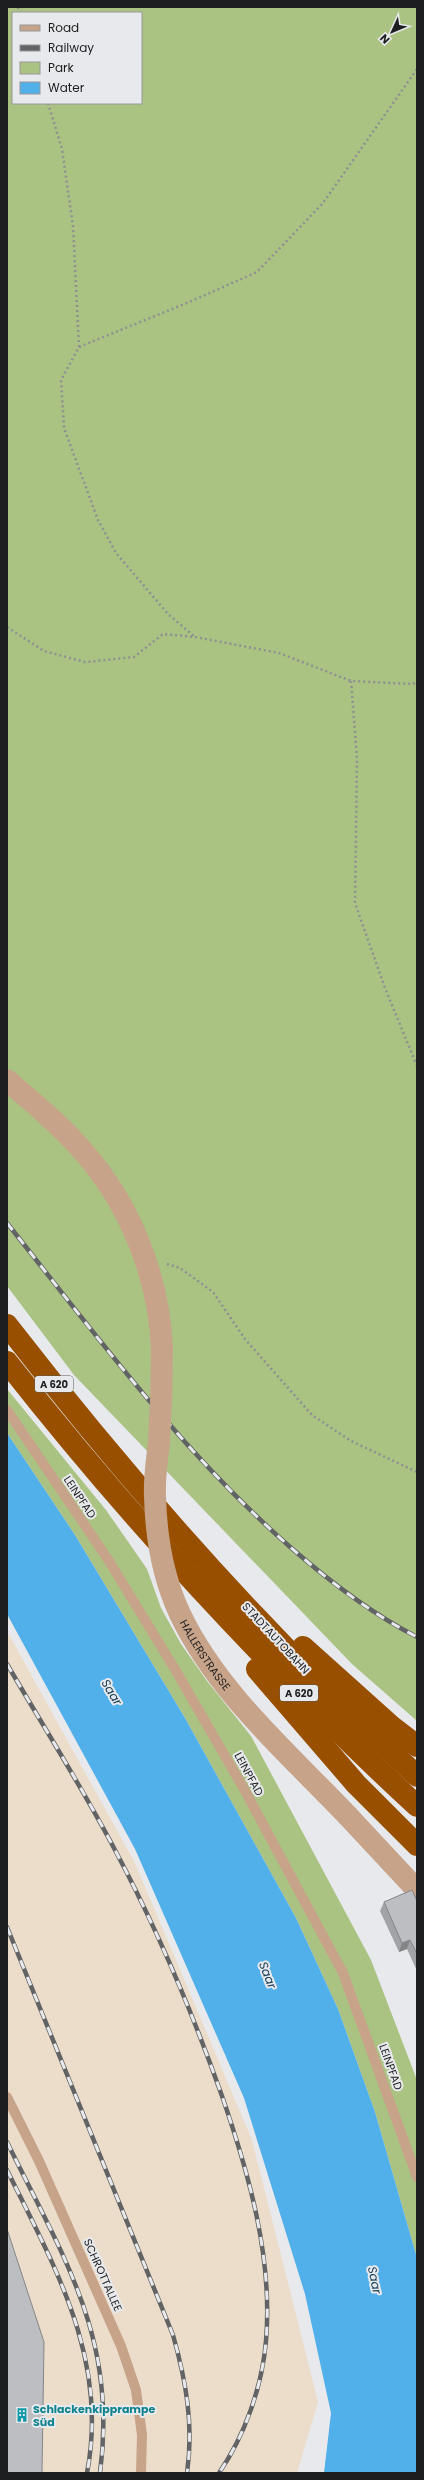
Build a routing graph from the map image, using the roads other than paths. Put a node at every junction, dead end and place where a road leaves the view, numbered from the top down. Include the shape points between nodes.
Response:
1 (7, 1080) edge
2 (7, 1325) edge
3 (7, 1362) edge
4 (7, 1410) edge
5 (213, 1571) junction
6 (186, 1576) junction
7 (417, 1746) edge
8 (417, 1776) edge
9 (417, 1806) edge
10 (417, 1845) edge
11 (417, 1890) edge
12 (7, 2097) edge
13 (417, 2177) edge
14 (141, 2473) edge

1 - 11 street, HALLERSTRASSE, bridge via 82,1150 107,1182 124,1211 144,1255 158,1311 162,1348 154,1495 158,1534 167,1578 180,1613 204,1656 248,1711
2 - 5 highway, STADTAUTOBAHN / A 620 via 174,1528
3 - 6 highway, A 620
4 - 13 lane, LEINPFAD via 109,1561 176,1671 244,1789 336,1960
5 - 7 highway, A 620 via 266,1613 390,1726
5 - 8 highway, STADTAUTOBAHN / A 620 via 340,1705
6 - 9 highway, A 620 via 328,1722
6 - 10 highway via 256,1667 312,1734 356,1784
12 - 14 lane, SCHROTTALLEE via 39,2161 121,2346 136,2390 142,2435

